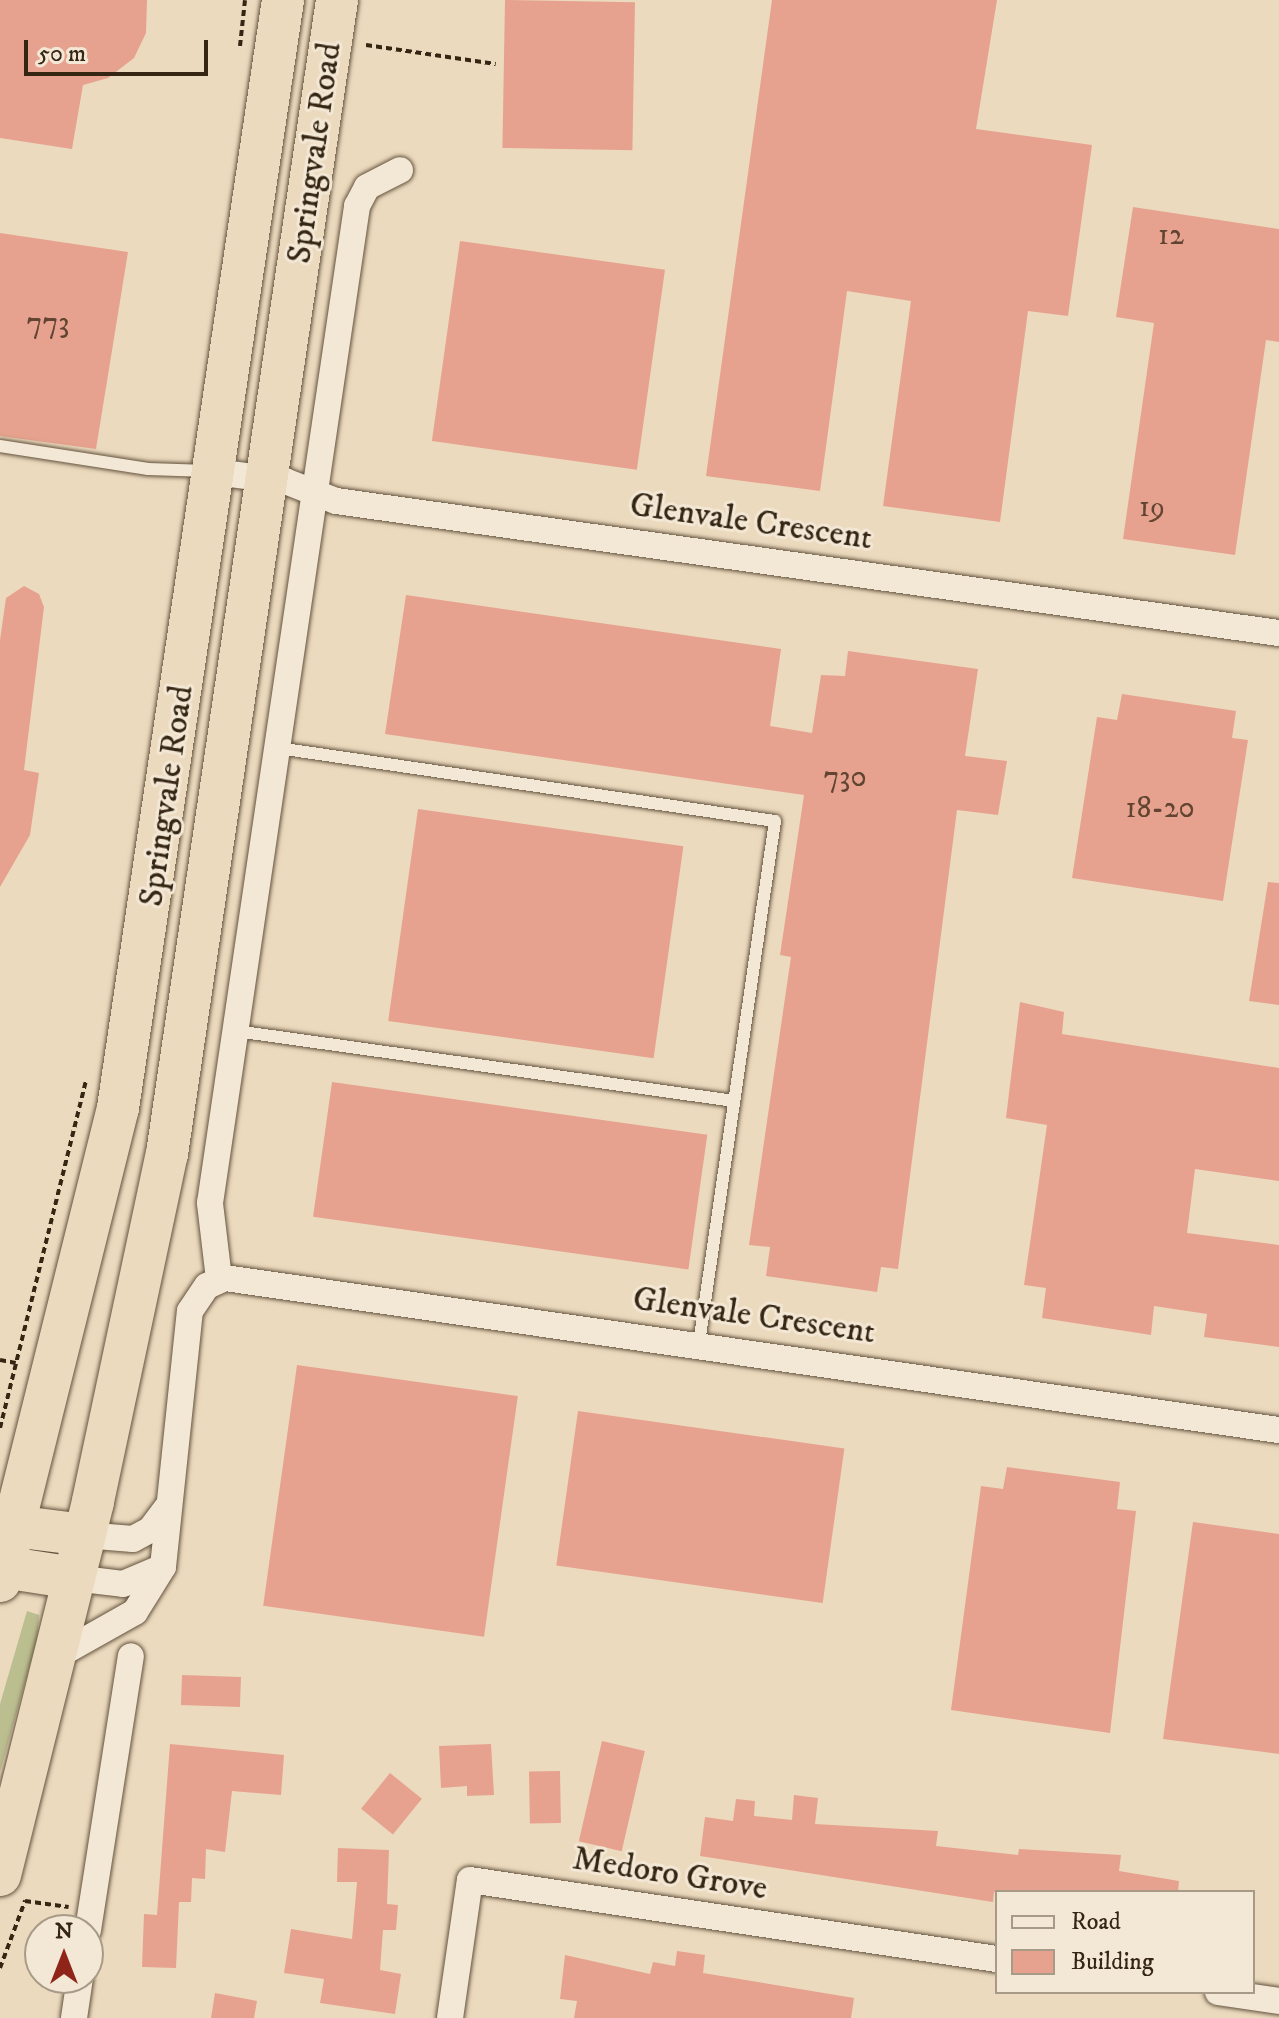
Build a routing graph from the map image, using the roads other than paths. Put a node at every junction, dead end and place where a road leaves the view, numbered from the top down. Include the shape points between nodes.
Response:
1 (283, 0) edge
2 (337, 0) edge
3 (400, 170) dead end
4 (0, 446) edge
5 (215, 472) junction
6 (267, 479) junction
7 (317, 492) junction
8 (1279, 633) edge
9 (278, 748) junction
10 (236, 1031) junction
11 (734, 1101) junction
12 (219, 1279) junction
13 (699, 1343) junction
14 (1279, 1430) edge
15 (169, 1505) junction
16 (6, 1525) edge
17 (84, 1535) junction
18 (163, 1567) junction
19 (1, 1572) edge
20 (74, 1578) junction
21 (131, 1656) dead end
22 (55, 1657) junction
23 (0, 1875) edge
24 (90, 1914) edge
25 (995, 1959) edge
26 (78, 1994) edge
27 (1232, 1994) edge
28 (1279, 2001) edge
29 (74, 2018) edge
30 (450, 2018) edge

1 - 5 highway, Springvale Road
2 - 6 highway, Springvale Road
3 - 7 street, Springvale Road via 367,187 357,206
4 - 5 lane via 148,469
5 - 6 street, Glenvale Crescent
5 - 16 highway, Springvale Road via 118,1108
6 - 7 street, Glenvale Crescent
6 - 17 highway, Springvale Road via 167,1154
7 - 8 street, Glenvale Crescent via 336,501
7 - 9 street, Springvale Road
9 - 10 street, Springvale Road
9 - 11 lane via 775,821
10 - 11 lane
10 - 12 street, Springvale Road via 210,1203
11 - 13 lane
12 - 13 street, Glenvale Crescent
12 - 15 street via 190,1311
13 - 14 street, Glenvale Crescent
15 - 17 street via 150,1530 133,1539
15 - 18 street
16 - 17 highway
16 - 19 highway, Springvale Road
17 - 20 highway, Springvale Road
18 - 20 street via 123,1584
18 - 22 street via 135,1612
19 - 20 highway
20 - 22 highway, Springvale Road
21 - 24 street
22 - 23 highway, Springvale Road
25 - 30 street, Medoro Grove via 470,1880
26 - 29 street
27 - 28 street

